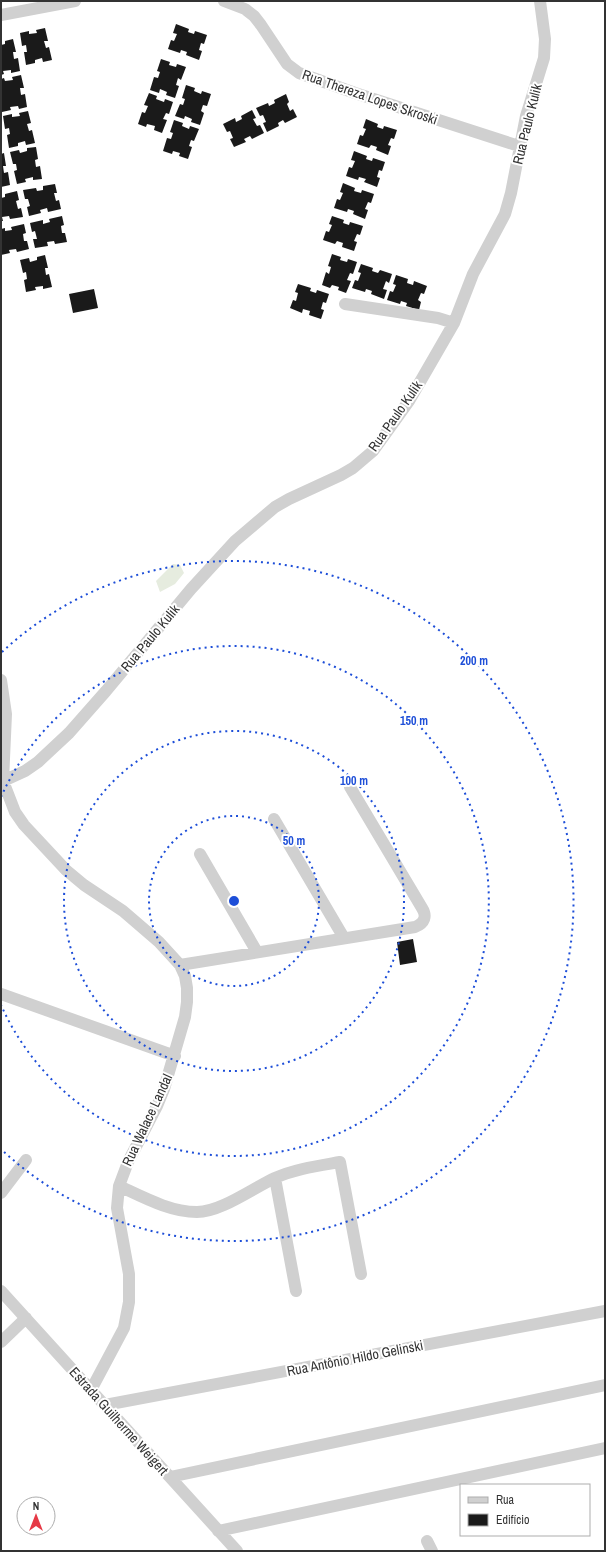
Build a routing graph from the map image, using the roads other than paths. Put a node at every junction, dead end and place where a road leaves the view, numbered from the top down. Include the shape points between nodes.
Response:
1 (75, 1) edge
2 (224, 1) edge
3 (540, 1) edge
4 (45, 3) edge
5 (1, 15) edge
6 (520, 146) junction
7 (345, 304) dead end
8 (454, 323) junction
9 (1, 680) edge
10 (2, 782) edge
11 (350, 787) dead end
12 (274, 819) dead end
13 (200, 854) dead end
14 (344, 938) junction
15 (257, 952) junction
16 (180, 965) junction
17 (1, 994) edge
18 (175, 1056) junction
19 (26, 1160) dead end
20 (276, 1178) junction
21 (119, 1186) junction
22 (1, 1193) edge
23 (361, 1274) dead end
24 (1, 1291) edge
25 (296, 1291) dead end
26 (605, 1311) edge
27 (26, 1318) junction
28 (1, 1342) edge
29 (605, 1385) edge
30 (91, 1390) junction
31 (105, 1405) junction
32 (605, 1448) edge
33 (170, 1477) junction
34 (218, 1531) junction
35 (236, 1551) edge

1 - 4 street
2 - 6 street, Rua Thereza Lopes Skroski via 245,9 254,16 287,64 299,73
3 - 6 street, Rua Paulo Kulik via 546,48
4 - 5 street
6 - 8 street, Rua Paulo Kulik via 505,214 473,274
7 - 8 street via 438,318
8 - 10 street, Rua Paulo Kulik via 409,401 373,451 341,475 275,507 235,541 196,583 69,733 38,762
9 - 10 street, Rua Walace Landal via 6,714
10 - 16 street, Rua Walace Landal via 15,812 52,856 84,885 138,923
11 - 14 street via 425,913 421,925 415,927
12 - 14 street
13 - 15 street
14 - 15 street
15 - 16 street
16 - 18 street, Rua Walace Landal via 185,976 187,1002
17 - 18 street
18 - 21 street, Rua Walace Landal via 157,1106 128,1162
19 - 22 street
20 - 21 street via 220,1207 197,1212 172,1208
20 - 23 street via 296,1170 340,1162
20 - 25 street
21 - 30 street, Rua Walace Landal via 118,1208 129,1274 130,1302 124,1328
24 - 27 street, Estrada Guilherme Weigert
26 - 31 street, Rua Antônio Hildo Gelinski
27 - 28 street
27 - 30 street, Estrada Guilherme Weigert
29 - 33 street
30 - 31 street, Estrada Guilherme Weigert
31 - 33 street, Estrada Guilherme Weigert
32 - 34 street
33 - 34 street, Estrada Guilherme Weigert
34 - 35 street, Estrada Guilherme Weigert

